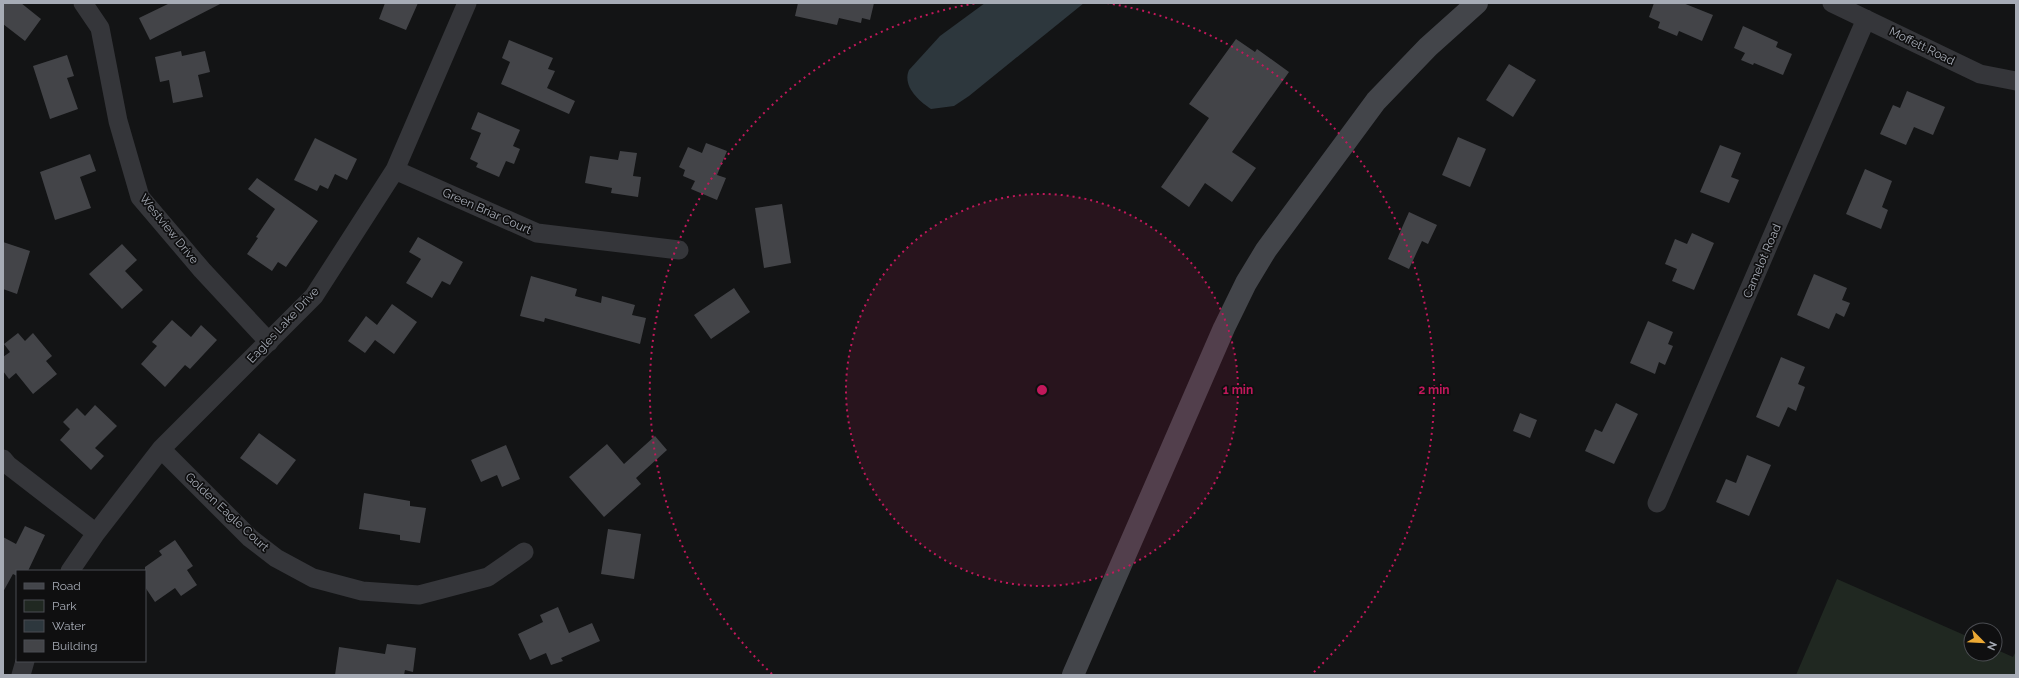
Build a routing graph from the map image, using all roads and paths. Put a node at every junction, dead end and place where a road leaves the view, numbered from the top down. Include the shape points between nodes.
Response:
1 (83, 3) edge
2 (467, 3) edge
3 (1477, 3) edge
4 (1832, 3) edge
5 (1866, 19) junction
6 (2016, 81) edge
7 (394, 170) junction
8 (679, 250) dead end
9 (269, 342) junction
10 (161, 449) junction
11 (3, 458) edge
12 (1657, 503) dead end
13 (96, 533) junction
14 (524, 552) dead end
15 (71, 570) edge
16 (25, 662) edge
17 (21, 675) edge
18 (1073, 675) edge

1 - 9 street, Westview Drive via 100,28 118,121 140,197 202,270
2 - 7 street, Eagles Lake Drive
3 - 18 main road via 1428,47 1376,101 1266,250 1246,283
4 - 5 street, Moffett Road
5 - 6 street, Moffett Road via 1980,74
5 - 12 street, Camelot Road
7 - 8 street, Green Briar Court via 537,233
7 - 9 street, Eagles Lake Drive via 314,296
9 - 10 street, Eagles Lake Drive
10 - 13 street, Eagles Lake Drive
10 - 14 street, Golden Eagle Court via 250,538 276,558 314,578 362,591 419,595 488,577
11 - 13 street via 8,465
13 - 15 street, Eagles Lake Drive
16 - 17 street

